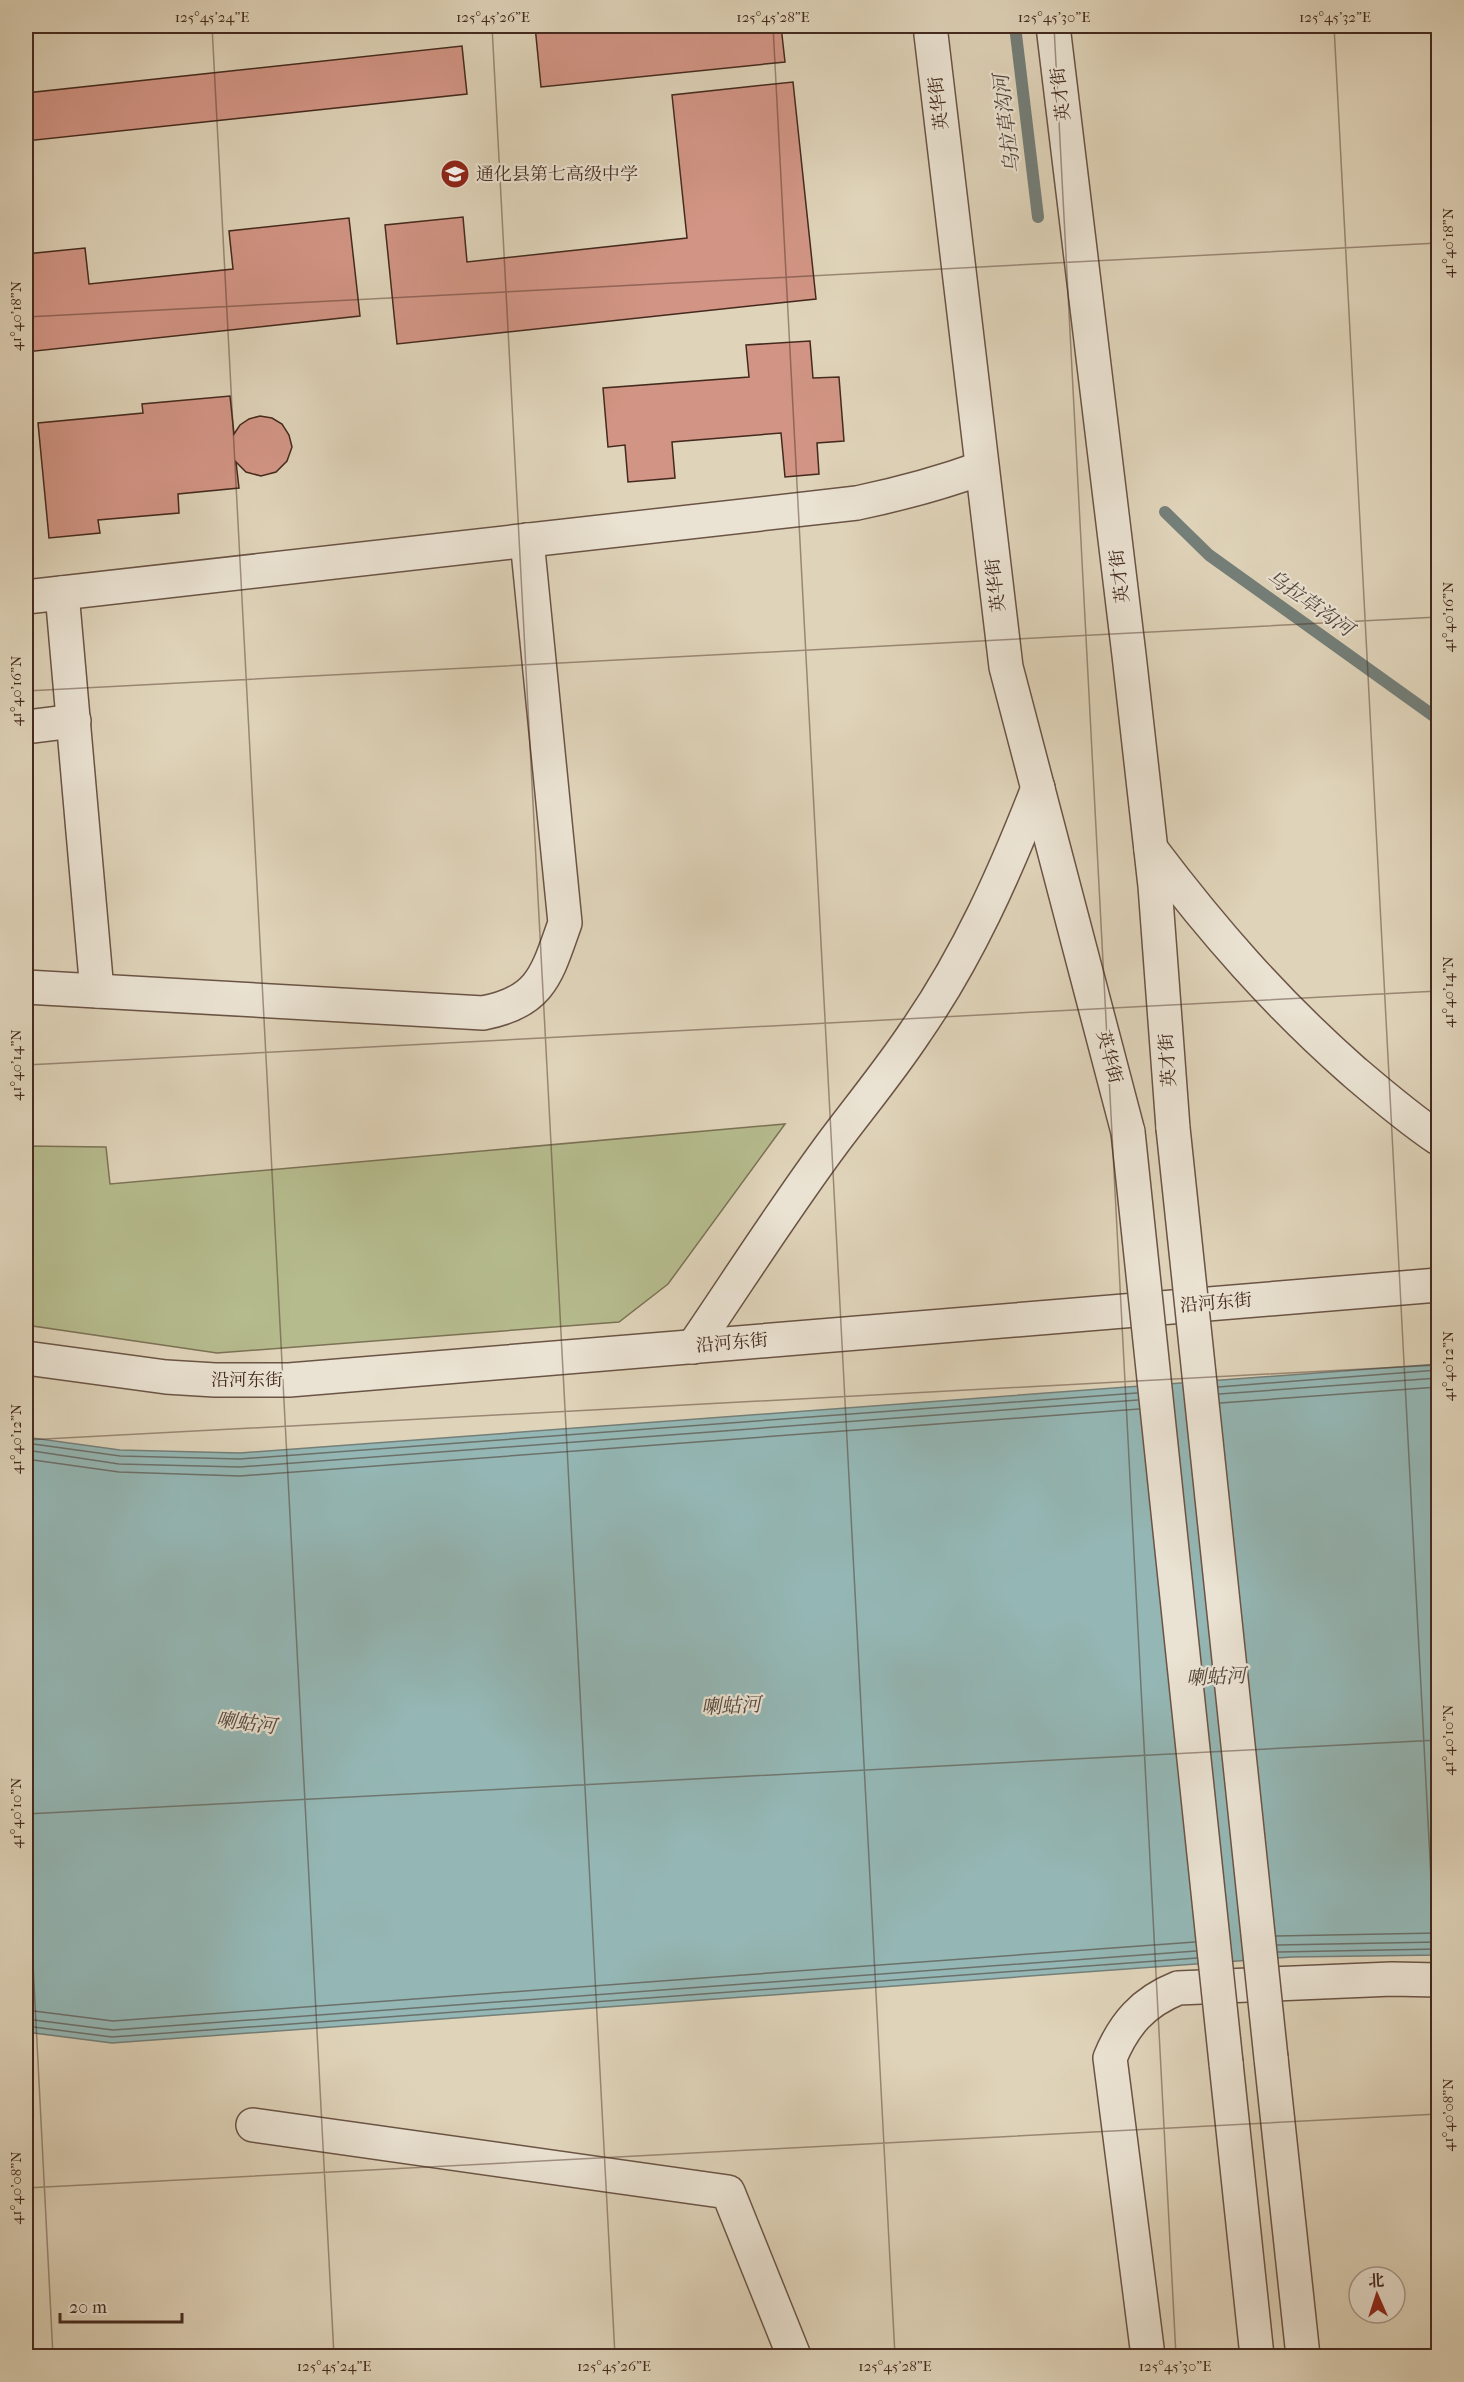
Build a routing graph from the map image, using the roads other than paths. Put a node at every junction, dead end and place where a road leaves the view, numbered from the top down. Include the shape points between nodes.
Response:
1 (930, 26) edge
2 (1053, 26) edge
3 (982, 468) junction
4 (527, 540) junction
5 (62, 593) junction
6 (26, 597) edge
7 (74, 722) junction
8 (26, 727) edge
9 (1038, 788) junction
10 (1151, 848) junction
11 (26, 987) edge
12 (97, 991) junction
13 (1438, 1138) edge
14 (1438, 1285) edge
15 (693, 1347) junction
16 (26, 1358) edge
17 (1438, 1980) edge
18 (253, 2125) dead end
19 (794, 2356) edge
20 (1148, 2356) edge
21 (1257, 2356) edge
22 (1303, 2356) edge

1 - 3 street, 英华街
2 - 10 street, 英才街
3 - 4 street via 942,483 857,502
3 - 9 street, 英华街 via 1006,667
4 - 5 street
4 - 12 street via 565,923 547,973 537,988 504,1009 483,1013
5 - 6 street
5 - 7 street
7 - 8 street
7 - 12 street
9 - 15 street via 986,912 924,1020 835,1140
9 - 21 street, 英华街, bridge via 1128,1132
10 - 13 street via 1202,916 1266,988 1371,1086
10 - 22 street, 英才街, bridge via 1173,1128
11 - 12 street
14 - 15 street, 沿河东街
15 - 16 street, 沿河东街 via 290,1380 166,1377
17 - 20 street via 1178,1988 1160,1995 1131,2018 1110,2058
18 - 19 street via 728,2192

